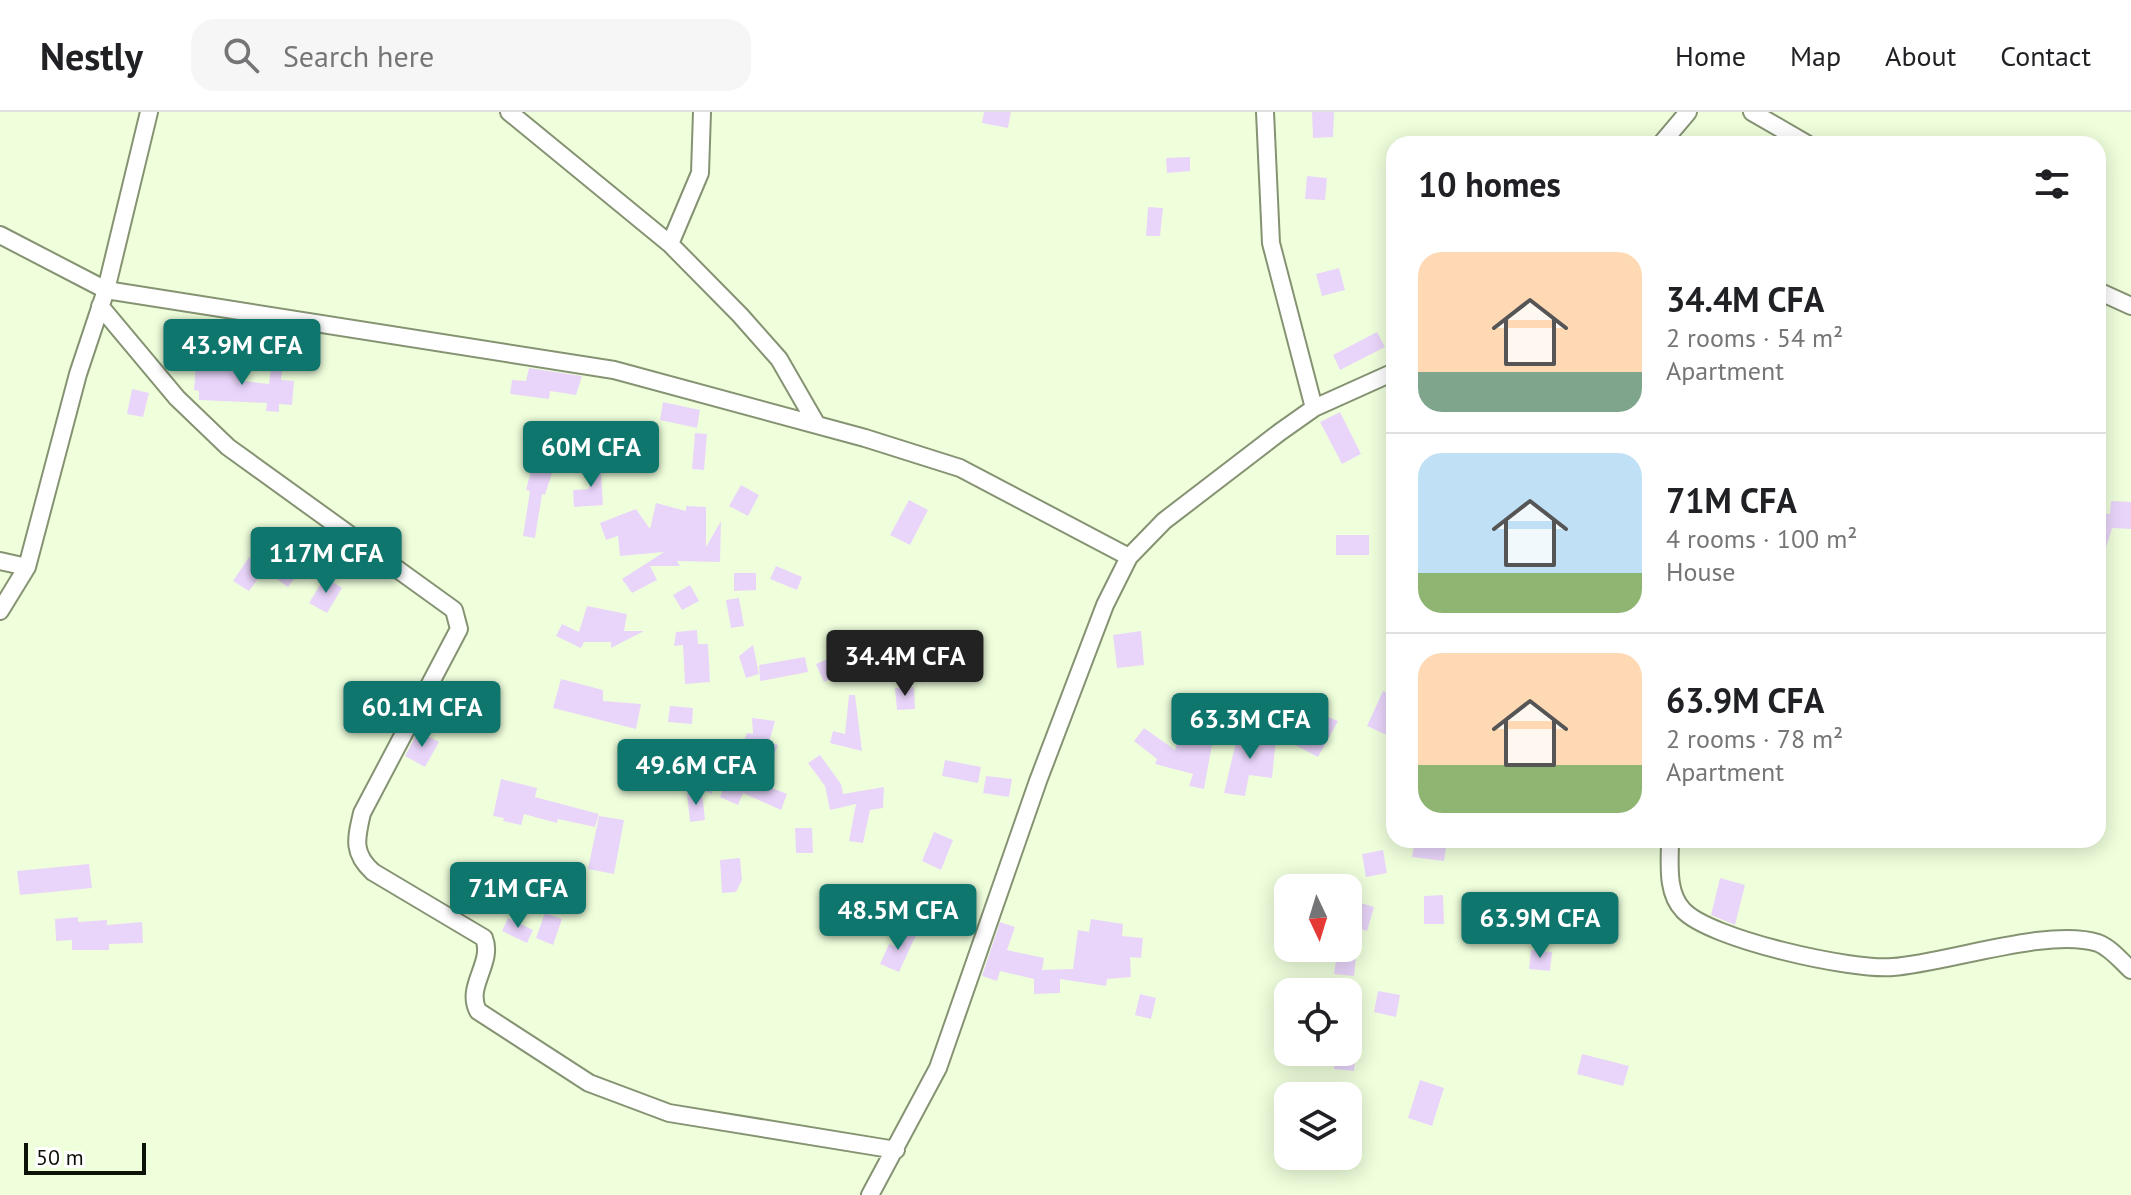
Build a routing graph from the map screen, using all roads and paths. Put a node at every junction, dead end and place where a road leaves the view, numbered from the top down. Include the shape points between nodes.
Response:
1 (149, 112) edge
2 (509, 112) edge
3 (702, 112) edge
4 (1265, 112) edge
5 (1688, 112) edge
6 (1752, 112) edge
7 (1668, 136) edge
8 (1793, 136) edge
9 (0, 235) edge
10 (670, 244) junction
11 (106, 290) junction
12 (2106, 295) edge
13 (100, 306) junction
14 (2131, 306) edge
15 (1386, 376) edge
16 (1314, 408) junction
17 (817, 425) junction
18 (1129, 557) junction
19 (0, 561) edge
20 (27, 567) junction
21 (0, 611) edge
22 (1670, 848) edge
23 (2131, 970) edge
24 (896, 1150) junction
25 (870, 1195) edge

1 - 11 street
2 - 10 street
3 - 10 street via 700,173
4 - 16 street via 1271,243
5 - 7 street
6 - 8 street
9 - 11 street
10 - 17 street via 779,359
11 - 13 street
11 - 17 street via 614,370
12 - 14 street
13 - 20 street
13 - 24 street via 177,398 228,447 454,610 459,629 362,813 356,842 360,859 373,872 484,938 487,954 474,995 478,1011 589,1083 669,1113
15 - 16 street
16 - 18 street via 1164,521
17 - 18 street via 960,468
18 - 24 street via 1105,605 1038,781 938,1068
19 - 20 street
20 - 21 street
22 - 23 street via 1673,895 1682,910 1715,929 1787,951 1864,968 2035,942 2085,941 2100,944
24 - 25 street

